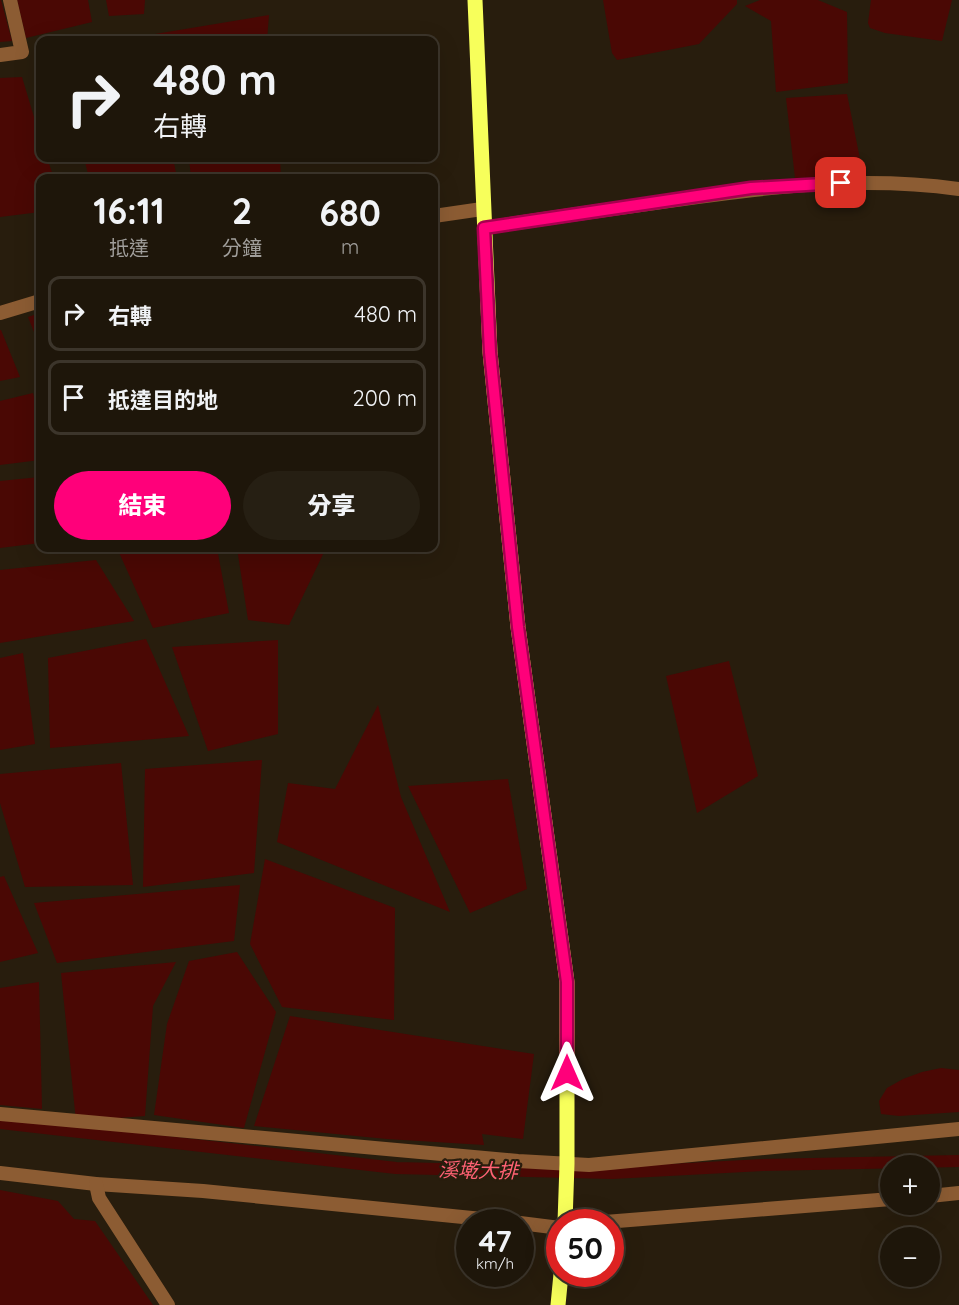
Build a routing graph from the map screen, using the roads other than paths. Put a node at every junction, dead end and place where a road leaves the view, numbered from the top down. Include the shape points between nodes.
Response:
1 (10, 0) edge
2 (475, 0) edge
3 (0, 55) edge
4 (959, 189) edge
5 (482, 209) junction
6 (438, 215) edge
7 (484, 228) junction
8 (36, 301) edge
9 (0, 313) edge
10 (0, 1114) edge
11 (959, 1129) edge
12 (567, 1167) junction
13 (0, 1173) edge
14 (96, 1184) junction
15 (959, 1193) edge
16 (940, 1195) edge
17 (880, 1200) edge
18 (564, 1209) edge
19 (456, 1216) edge
20 (624, 1220) edge
21 (560, 1287) edge
22 (168, 1305) edge
23 (558, 1305) edge

1 - 3 lane via 22,52
2 - 5 main road
4 - 7 lane via 924,184 841,183 751,188
5 - 6 lane
5 - 7 main road
7 - 12 main road via 490,352 518,627 567,982
8 - 9 lane
10 - 12 lane
11 - 12 lane
12 - 18 main road
13 - 14 lane
14 - 19 lane
14 - 22 lane via 99,1198
15 - 16 lane
17 - 20 lane
21 - 23 main road

